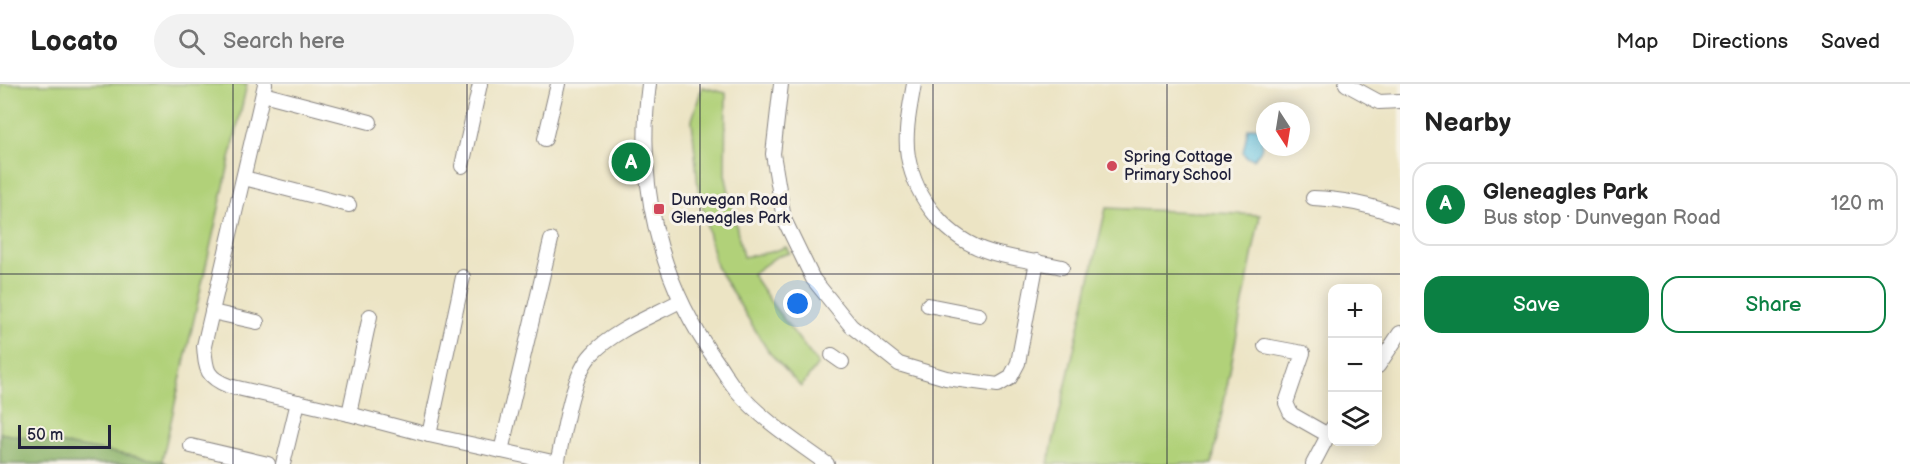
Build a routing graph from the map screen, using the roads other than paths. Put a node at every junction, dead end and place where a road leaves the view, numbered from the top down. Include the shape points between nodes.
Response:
1 (480, 84) edge
2 (558, 84) edge
3 (647, 84) edge
4 (781, 84) edge
5 (914, 84) edge
6 (1346, 84) edge
7 (264, 89) edge
8 (1400, 101) edge
9 (370, 122) dead end
10 (545, 139) dead end
11 (462, 166) dead end
12 (244, 178) junction
13 (1313, 198) dead end
14 (349, 205) dead end
15 (1400, 216) edge
16 (551, 240) dead end
17 (1037, 261) junction
18 (1062, 267) dead end
19 (463, 277) dead end
20 (680, 301) junction
21 (928, 305) dead end
22 (212, 312) junction
23 (979, 315) dead end
24 (370, 316) dead end
25 (257, 322) dead end
26 (1400, 333) edge
27 (1265, 346) dead end
28 (1382, 359) edge
29 (298, 402) junction
30 (349, 414) junction
31 (1328, 430) edge
32 (429, 435) junction
33 (1328, 435) edge
34 (191, 446) dead end
35 (501, 451) junction
36 (268, 464) edge
37 (283, 464) edge
38 (557, 464) edge
39 (827, 464) edge
40 (1312, 464) edge

1 - 11 street
2 - 10 street
3 - 20 street via 644,146 649,194 662,252
4 - 17 street via 773,154 784,219 813,279 851,326 898,364 946,378 998,385 1010,378 1018,363
5 - 17 street via 907,126 908,156 927,206 966,241 989,252
6 - 8 street via 1379,102
7 - 9 street
7 - 12 street
12 - 14 street
12 - 22 street
13 - 15 street via 1376,206
16 - 35 street
17 - 18 street
19 - 32 street
20 - 38 street via 591,354 576,380
20 - 39 street via 738,392
21 - 23 street
22 - 25 street
22 - 29 street via 204,346 206,369 215,381
24 - 30 street
26 - 28 street
27 - 31 street via 1303,353 1286,403 1291,414
29 - 30 street
29 - 37 street
30 - 32 street
32 - 35 street
33 - 40 street
34 - 36 street
35 - 38 street

